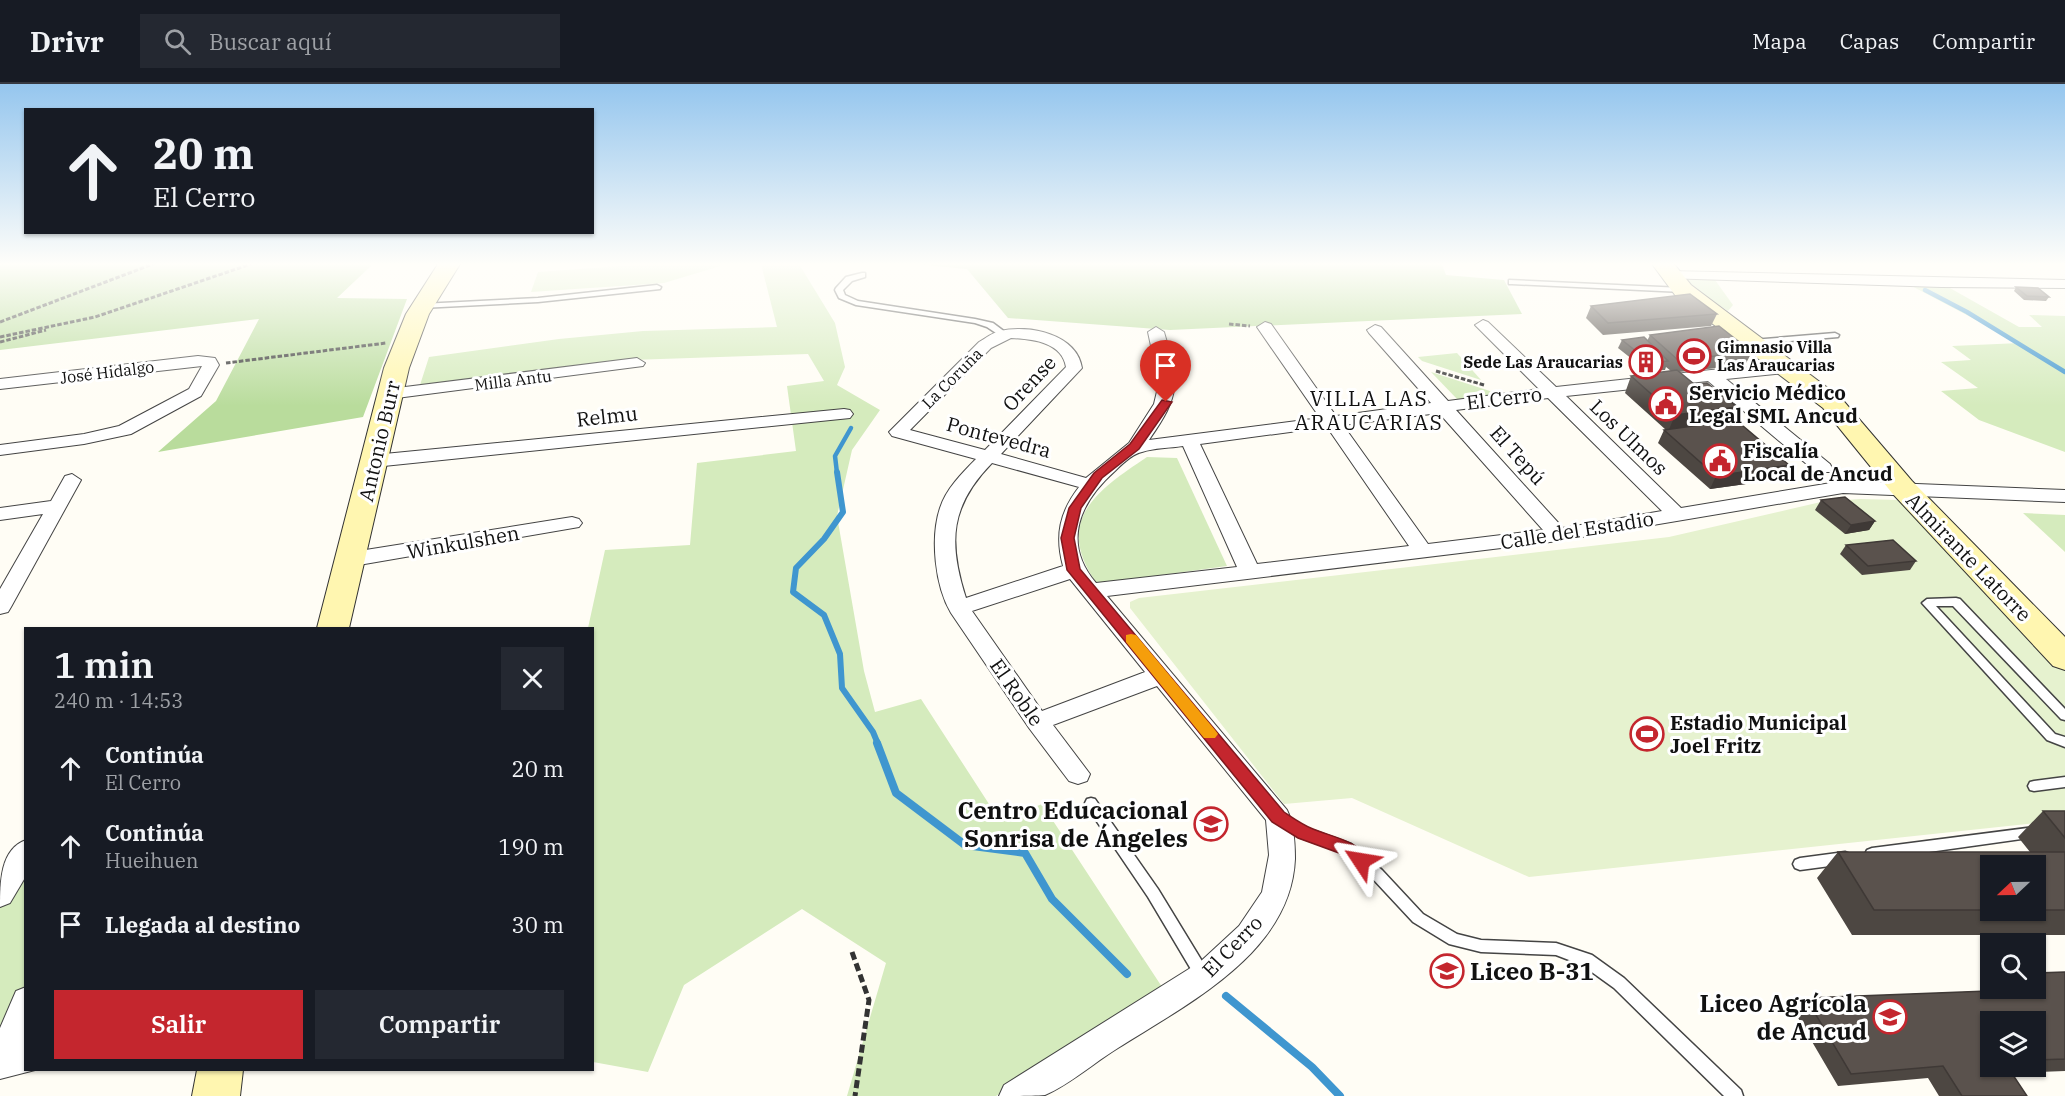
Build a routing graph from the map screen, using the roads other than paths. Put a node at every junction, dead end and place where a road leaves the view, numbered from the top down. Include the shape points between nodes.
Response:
1 (419, 311) edge
2 (908, 311) edge
3 (1715, 311) edge
4 (1483, 325) dead end
5 (1265, 327) dead end
6 (1375, 330) dead end
7 (1155, 332) dead end
8 (1005, 334) junction
9 (1835, 334) dead end
10 (1752, 342) junction
11 (637, 363) dead end
12 (1786, 368) junction
13 (1711, 375) junction
14 (0, 384) edge
15 (1551, 393) junction
16 (389, 394) junction
17 (1443, 406) junction
18 (844, 414) dead end
19 (1332, 421) junction
20 (898, 432) joint
21 (105, 435) junction
22 (1190, 439) junction
23 (1135, 447) junction
24 (0, 450) edge
25 (96, 453) dead end
26 (987, 458) junction
27 (374, 461) junction
28 (1823, 468) dead end
29 (72, 480) dead end
30 (1089, 484) junction
31 (1902, 487) junction
32 (2065, 496) edge
33 (56, 506) junction
34 (0, 514) edge
35 (1676, 514) junction
36 (572, 523) dead end
37 (1558, 535) junction
38 (1423, 551) junction
39 (353, 559) junction
40 (1074, 570) junction
41 (1250, 572) junction
42 (1090, 591) junction
43 (0, 607) edge
44 (959, 608) junction
45 (333, 627) edge
46 (2065, 658) edge
47 (1161, 675) junction
48 (2065, 716) edge
49 (1037, 722) junction
50 (2065, 742) edge
51 (1078, 774) dead end
52 (2065, 782) edge
53 (2034, 786) dead end
54 (1091, 802) dead end
55 (1278, 817) junction
56 (2054, 830) edge
57 (24, 854) edge
58 (1800, 864) dead end
59 (0, 895) edge
60 (1203, 977) junction
61 (24, 1006) edge
62 (24, 1058) edge
63 (0, 1064) edge
64 (220, 1071) edge
65 (216, 1096) edge
66 (1015, 1096) edge
67 (1735, 1096) edge

1 - 16 street, Antonio Burr
2 - 8 lane via 982,323
3 - 10 street, Almirante Latorre
4 - 15 street, Los Ulmos
5 - 19 street
6 - 17 street, El Tepú
7 - 23 street via 1166,366 1166,402
8 - 20 street, La Coruña via 986,345
8 - 26 street, Orense via 1048,339 1067,351 1074,368
9 - 10 lane
10 - 12 street, Almirante Latorre
11 - 16 street, Milla Antu
12 - 13 street, El Cerro
12 - 31 street, Almirante Latorre via 1821,393 1845,417
13 - 15 street, El Cerro
13 - 28 street
14 - 21 street, José Hidalgo via 209,361 211,365 195,392 135,425
15 - 17 street, El Cerro
15 - 35 street, Los Ulmos
16 - 27 street, Antonio Burr
17 - 19 street, El Cerro
17 - 37 street, El Tepú
18 - 27 street, Relmu
19 - 22 street, El Cerro
19 - 38 street
20 - 26 street, Pontevedra
21 - 24 street
21 - 25 street
22 - 23 street, El Cerro
22 - 41 street
23 - 30 street, El Cerro
26 - 30 street, Pontevedra
26 - 44 street, El Roble via 955,496 950,508 946,549 952,592
27 - 39 street, Antonio Burr
29 - 33 street
30 - 40 street, El Cerro via 1075,508 1067,538
31 - 32 street, Calle del Estadio
31 - 35 street, Calle del Estadio via 1843,487
31 - 46 street, Almirante Latorre
33 - 34 street
33 - 43 street
35 - 37 street, Calle del Estadio
36 - 39 street, Winkulshen
37 - 38 street, Calle del Estadio
38 - 41 street, Calle del Estadio
39 - 45 street, Antonio Burr
40 - 42 street, El Cerro
40 - 44 street
41 - 42 street, Calle del Estadio
42 - 47 street, El Cerro
44 - 49 street, El Roble
47 - 49 street
47 - 55 street, El Cerro
48 - 50 lane via 1956,602 1928,603 2051,737
49 - 51 street, El Roble
52 - 53 lane
54 - 60 lane via 1153,893
55 - 60 street, El Cerro via 1284,846 1274,895 1236,947
55 - 67 lane via 1304,833 1346,848 1418,918 1454,940 1481,946 1556,949 1587,960 1619,983
56 - 58 lane
57 - 59 street
60 - 66 street, El Cerro
61 - 63 street
62 - 63 street
64 - 65 street

